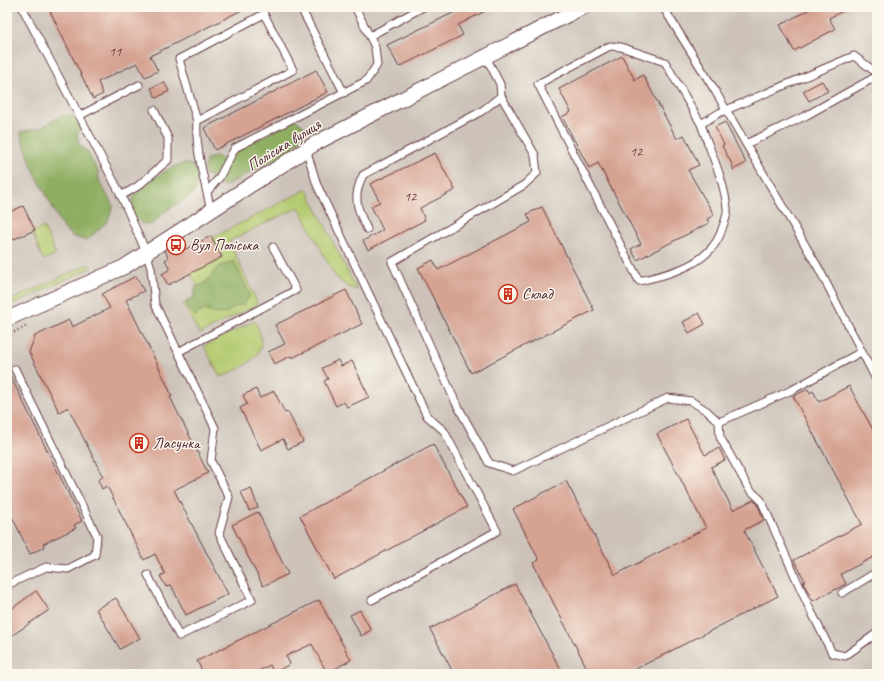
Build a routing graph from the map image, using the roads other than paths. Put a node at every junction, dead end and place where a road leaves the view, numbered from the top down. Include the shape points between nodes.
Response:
1 (22, 7) edge
2 (355, 7) edge
3 (424, 7) edge
4 (583, 7) edge
5 (663, 7) edge
6 (304, 12) dead end
7 (370, 36) junction
8 (486, 57) junction
9 (877, 75) edge
10 (139, 85) dead end
11 (344, 93) junction
12 (501, 96) junction
13 (154, 110) dead end
14 (727, 110) junction
15 (79, 116) junction
16 (197, 121) junction
17 (701, 124) junction
18 (746, 144) junction
19 (306, 149) junction
20 (207, 192) junction
21 (121, 196) junction
22 (211, 211) junction
23 (367, 229) dead end
24 (272, 247) dead end
25 (146, 252) junction
26 (7, 318) edge
27 (178, 352) junction
28 (861, 352) junction
29 (15, 369) dead end
30 (877, 381) edge
31 (719, 422) junction
32 (877, 572) edge
33 (148, 574) dead end
34 (7, 585) edge
35 (842, 593) dead end
36 (372, 600) dead end
37 (877, 633) edge

1 - 15 lane
2 - 7 lane
3 - 7 lane
4 - 8 street, Поліська вулиця
5 - 14 lane
6 - 11 lane
7 - 11 lane via 375,47 377,65 366,81
8 - 12 lane via 500,84
8 - 19 street, Поліська вулиця
9 - 14 lane via 854,56
9 - 18 lane via 807,115
10 - 15 lane
11 - 20 lane via 235,148 219,178
12 - 23 lane via 482,111 363,176 356,188 357,208
12 - 31 lane via 535,155 537,173 524,184 392,262 455,400 489,463 513,471 668,398 691,401
13 - 21 lane via 168,138 168,160 138,186
14 - 17 lane
14 - 18 lane
15 - 21 lane
16 - 16 lane via 180,59 264,14 293,70
16 - 20 lane via 196,129
17 - 17 lane via 665,62 621,47 610,46 538,84 639,281 676,272 704,258 721,235 728,210 723,187
18 - 28 lane via 820,270
19 - 22 street, Поліська вулиця
19 - 36 lane via 317,185 426,416 444,431 498,531
20 - 22 lane
21 - 25 lane
22 - 25 street, Поліська вулиця
24 - 27 lane via 296,290
25 - 26 street, Поліська вулиця via 124,267
25 - 27 lane via 151,268 155,304
27 - 33 lane via 215,428 211,461 229,497 219,533 252,600 179,636
28 - 30 lane
28 - 31 lane via 792,390
29 - 34 lane via 97,536 95,555 68,568 46,567
31 - 37 lane via 720,437 749,489 761,500 832,653 845,656
32 - 35 lane

